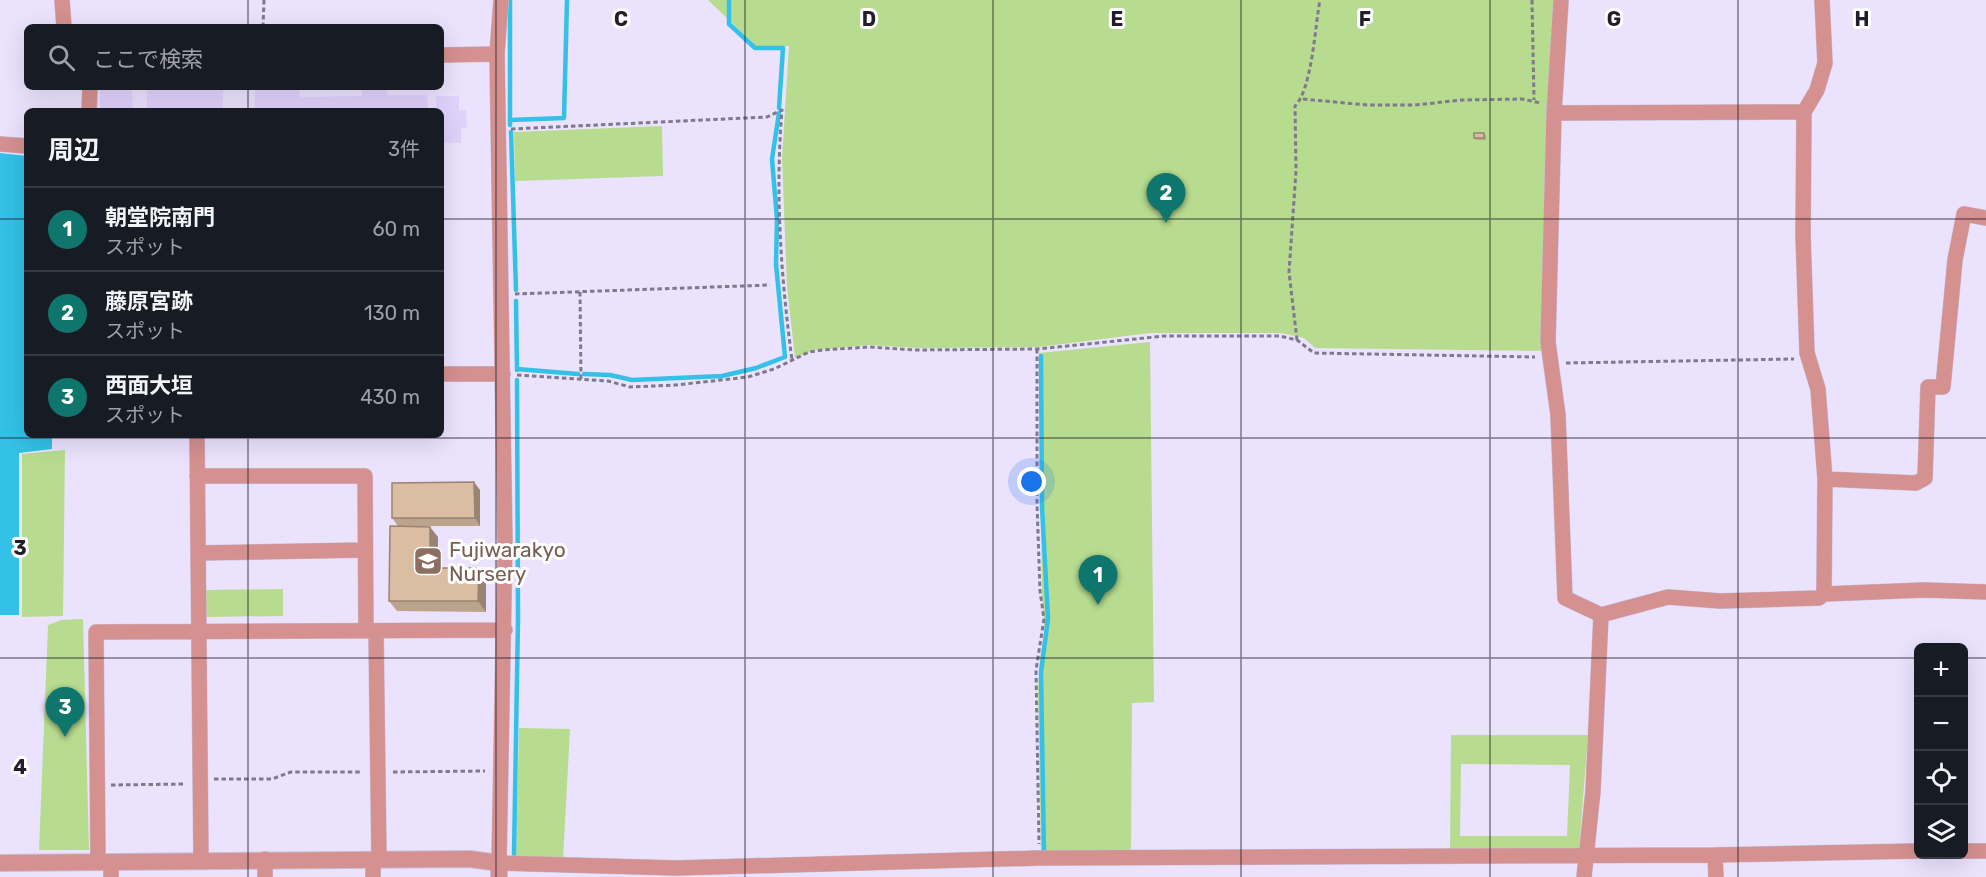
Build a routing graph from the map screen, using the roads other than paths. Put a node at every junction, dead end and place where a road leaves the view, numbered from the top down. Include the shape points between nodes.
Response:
1 (62, 0) edge
2 (501, 0) edge
3 (1562, 0) edge
4 (1822, 0) edge
5 (64, 24) edge
6 (497, 54) junction
7 (444, 56) edge
8 (90, 90) edge
9 (89, 108) edge
10 (1554, 110) junction
11 (1804, 112) junction
12 (0, 144) edge
13 (24, 147) edge
14 (1986, 218) edge
15 (444, 374) edge
16 (503, 374) junction
17 (197, 438) edge
18 (197, 476) junction
19 (1825, 479) junction
20 (365, 550) junction
21 (198, 553) junction
22 (1986, 592) edge
23 (1824, 594) junction
24 (1601, 615) junction
25 (505, 630) junction
26 (371, 631) junction
27 (198, 632) junction
28 (1968, 851) edge
29 (1986, 851) edge
30 (1914, 852) edge
31 (1715, 855) junction
32 (1585, 856) junction
33 (265, 859) junction
34 (376, 859) junction
35 (201, 860) junction
36 (0, 863) edge
37 (107, 867) edge
38 (499, 870) edge
39 (265, 877) edge
40 (373, 877) edge
41 (1584, 877) edge
42 (1716, 877) edge

1 - 5 street
2 - 6 street
3 - 10 street
4 - 11 street via 1825,63 1817,90
6 - 7 street
6 - 16 street
8 - 9 street
10 - 11 street
10 - 24 street via 1548,342 1562,467 1565,598
11 - 19 street via 1808,360 1818,389
12 - 13 street
14 - 19 street via 1964,214 1955,260 1942,387 1928,387 1925,478 1916,483
15 - 16 street
16 - 25 street
17 - 18 street
18 - 20 street via 365,476
18 - 21 street
19 - 23 street
20 - 21 street
20 - 26 street
21 - 27 street
22 - 23 street
23 - 24 street via 1819,598 1776,600 1668,597
24 - 32 street via 1593,791
25 - 26 street
25 - 38 street
26 - 27 street
26 - 34 street via 378,772
27 - 35 street
27 - 37 street via 96,632 97,785
28 - 29 street
30 - 31 street
31 - 32 street
31 - 42 street
32 - 38 street via 1039,858
32 - 41 street
33 - 34 street
33 - 35 street
33 - 39 street
34 - 38 street via 470,859
34 - 40 street
35 - 37 street
36 - 37 street

